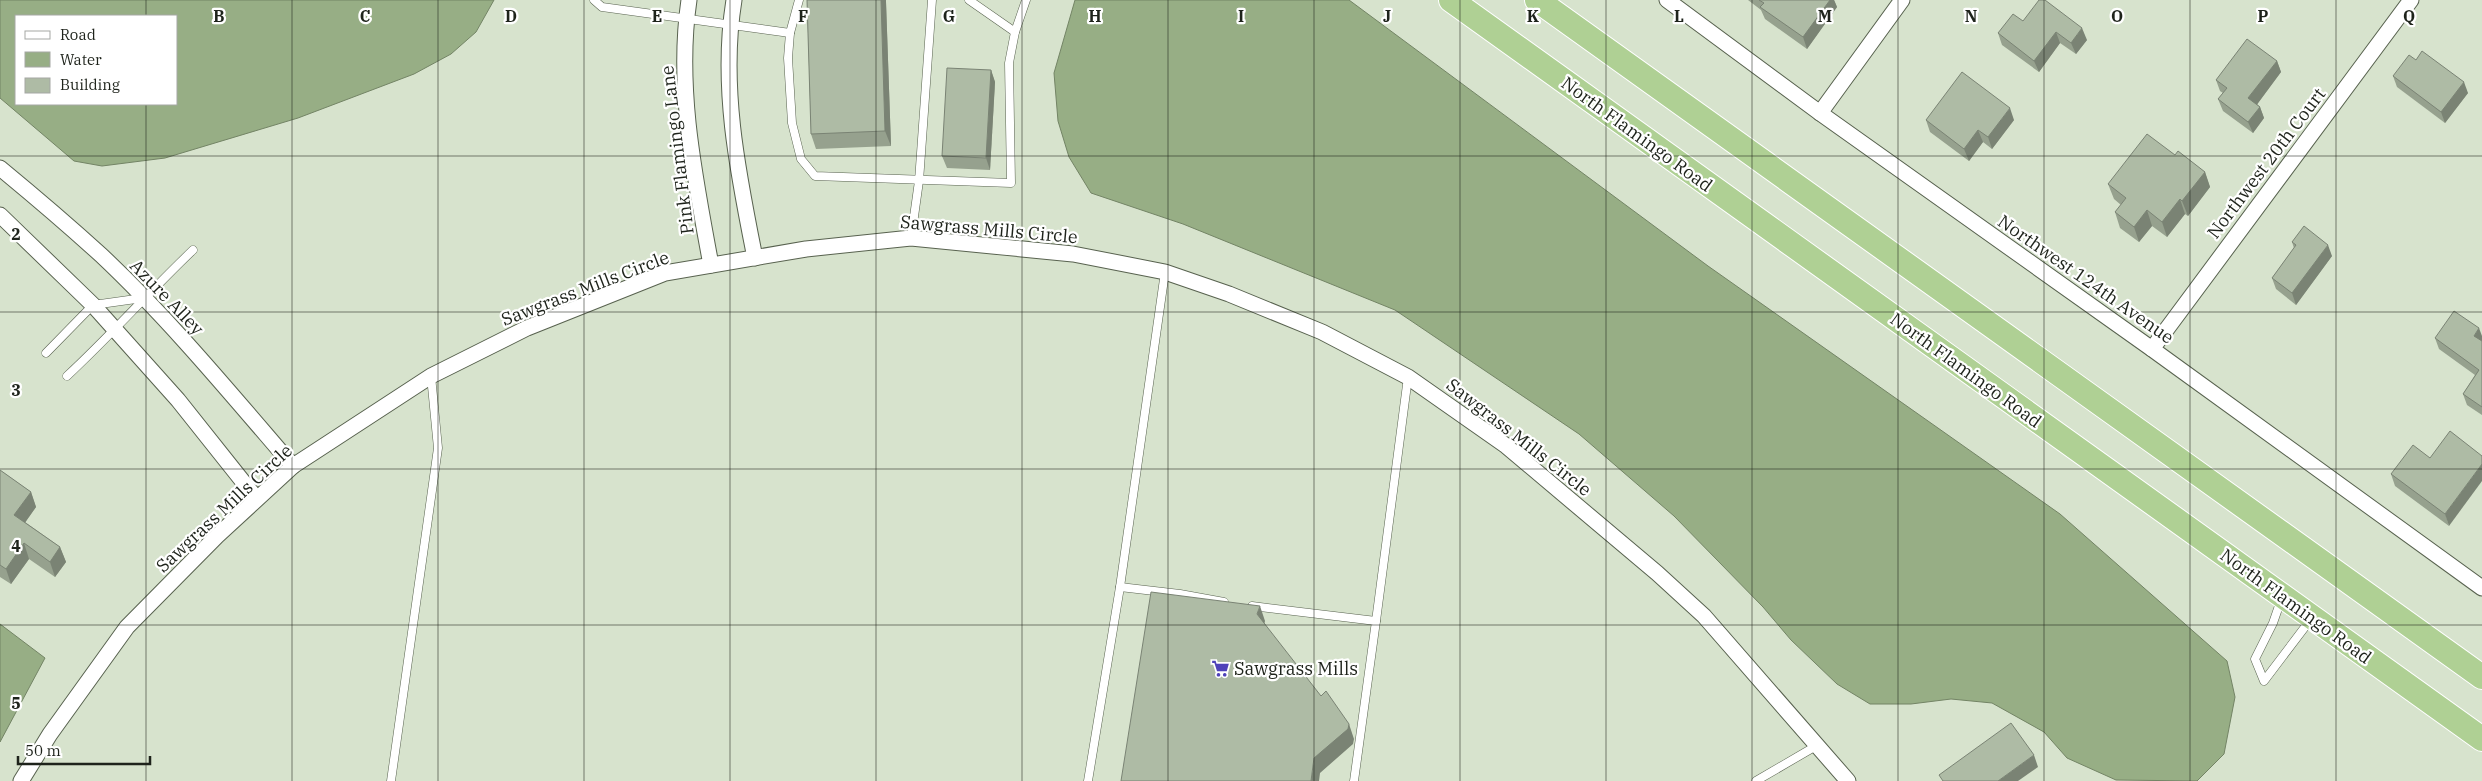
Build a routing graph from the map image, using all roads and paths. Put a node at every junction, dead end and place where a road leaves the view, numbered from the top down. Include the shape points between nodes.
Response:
1 (594, 0) edge
2 (689, 0) edge
3 (734, 0) edge
4 (799, 0) edge
5 (932, 0) edge
6 (969, 0) edge
7 (1026, 0) edge
8 (1450, 0) edge
9 (1537, 0) edge
10 (1667, 0) edge
11 (1902, 0) edge
12 (2411, 0) edge
13 (686, 19) junction
14 (730, 25) junction
15 (1014, 32) junction
16 (790, 33) junction
17 (1820, 113) junction
18 (0, 168) edge
19 (919, 181) junction
20 (0, 215) edge
21 (911, 238) junction
22 (194, 250) dead end
23 (755, 258) junction
24 (712, 265) junction
25 (1165, 272) junction
26 (143, 298) junction
27 (93, 305) junction
28 (115, 330) junction
29 (2152, 349) junction
30 (46, 353) dead end
31 (67, 376) dead end
32 (431, 376) junction
33 (1408, 378) junction
34 (293, 466) junction
35 (256, 498) junction
36 (1120, 587) junction
37 (2482, 588) edge
38 (2282, 596) junction
39 (2312, 617) junction
40 (1376, 621) junction
41 (2482, 677) edge
42 (2482, 739) edge
43 (1816, 746) junction
44 (23, 781) edge
45 (391, 781) edge
46 (1088, 781) edge
47 (1354, 781) edge
48 (1756, 781) edge
49 (1848, 781) edge

1 - 13 lane via 602,7
2 - 13 street, Pink Flamingo Lane
3 - 14 street
4 - 16 lane
5 - 19 lane
6 - 15 lane
7 - 15 lane
8 - 38 highway, North Flamingo Road
9 - 41 highway
10 - 17 street, Northwest 124th Avenue
11 - 17 street
12 - 29 street, Northwest 20th Court
13 - 14 lane
13 - 24 street, Pink Flamingo Lane via 685,86 694,168
14 - 16 lane
14 - 23 street via 728,83
15 - 19 lane via 1009,63 1011,183
16 - 19 lane via 788,58 792,123 801,159 815,176
17 - 29 street, Northwest 124th Avenue
18 - 26 street, Azure Alley via 101,255
19 - 21 lane
20 - 27 street
21 - 23 street, Sawgrass Mills Circle
21 - 25 street, Sawgrass Mills Circle via 1073,254
22 - 26 lane
23 - 24 street, Sawgrass Mills Circle
24 - 32 street, Sawgrass Mills Circle via 665,273 639,283 528,328
25 - 33 street, Sawgrass Mills Circle via 1322,332
25 - 36 lane
26 - 27 lane
26 - 28 lane
26 - 34 street, Azure Alley via 211,370
27 - 28 street
27 - 30 lane
28 - 31 lane
28 - 35 street via 178,400
29 - 37 street, Northwest 124th Avenue
32 - 34 street, Sawgrass Mills Circle
32 - 45 lane via 438,448
33 - 40 lane
33 - 43 street, Sawgrass Mills Circle via 1505,446 1657,573 1704,616
34 - 35 street, Sawgrass Mills Circle
35 - 44 street, Sawgrass Mills Circle via 127,627 50,734
36 - 40 lane
36 - 46 lane
38 - 39 highway, North Flamingo Road
38 - 39 lane via 2273,624 2255,658 2264,680
39 - 42 highway, North Flamingo Road
40 - 47 lane
43 - 48 lane
43 - 49 street, Sawgrass Mills Circle

